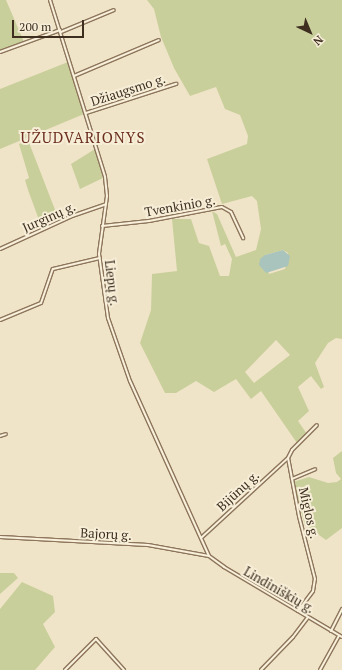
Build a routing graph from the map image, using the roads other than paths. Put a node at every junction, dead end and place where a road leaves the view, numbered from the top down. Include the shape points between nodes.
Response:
1 (50, 0) edge
2 (114, 10) dead end
3 (60, 31) junction
4 (159, 40) dead end
5 (0, 52) edge
6 (74, 76) junction
7 (176, 84) dead end
8 (86, 114) junction
9 (106, 204) junction
10 (102, 226) junction
11 (243, 238) dead end
12 (0, 249) edge
13 (100, 258) junction
14 (0, 320) edge
15 (317, 425) dead end
16 (6, 434) dead end
17 (0, 436) edge
18 (288, 458) junction
19 (315, 469) dead end
20 (292, 479) junction
21 (0, 537) edge
22 (201, 538) junction
23 (209, 556) junction
24 (342, 609) edge
25 (298, 611) junction
26 (308, 617) junction
27 (331, 631) junction
28 (341, 636) edge
29 (65, 670) edge
30 (124, 670) edge
31 (261, 670) edge
32 (320, 670) edge

1 - 3 street, Liepų g.
2 - 3 street
3 - 5 street
3 - 6 street, Liepų g.
4 - 6 street
6 - 8 street, Liepų g.
7 - 8 street, Džiaugsmo g.
8 - 9 street, Liepų g. via 105,177
9 - 10 street, Liepų g.
9 - 12 street, Jurginų g. via 72,216
10 - 11 street, Tvenkinio g. via 149,221 222,207 231,212
10 - 13 street, Liepų g.
13 - 14 street via 53,270 41,303
13 - 22 street, Liepų g. via 108,318 130,381
15 - 18 street via 292,450
16 - 17 street
18 - 20 street, Miglos g.
18 - 22 street, Bijūnų g.
19 - 20 street
20 - 25 street, Miglos g. via 315,579 313,591
21 - 23 street, Bajorų g. via 148,545
22 - 23 street, Liepų g.
23 - 25 street, Lindiniškių g.
24 - 27 street
25 - 26 street, Lindiniškių g.
26 - 27 street, Lindiniškių g.
26 - 31 street via 293,637
27 - 28 street, Lindiniškių g.
28 - 32 street
29 - 30 street via 96,639

